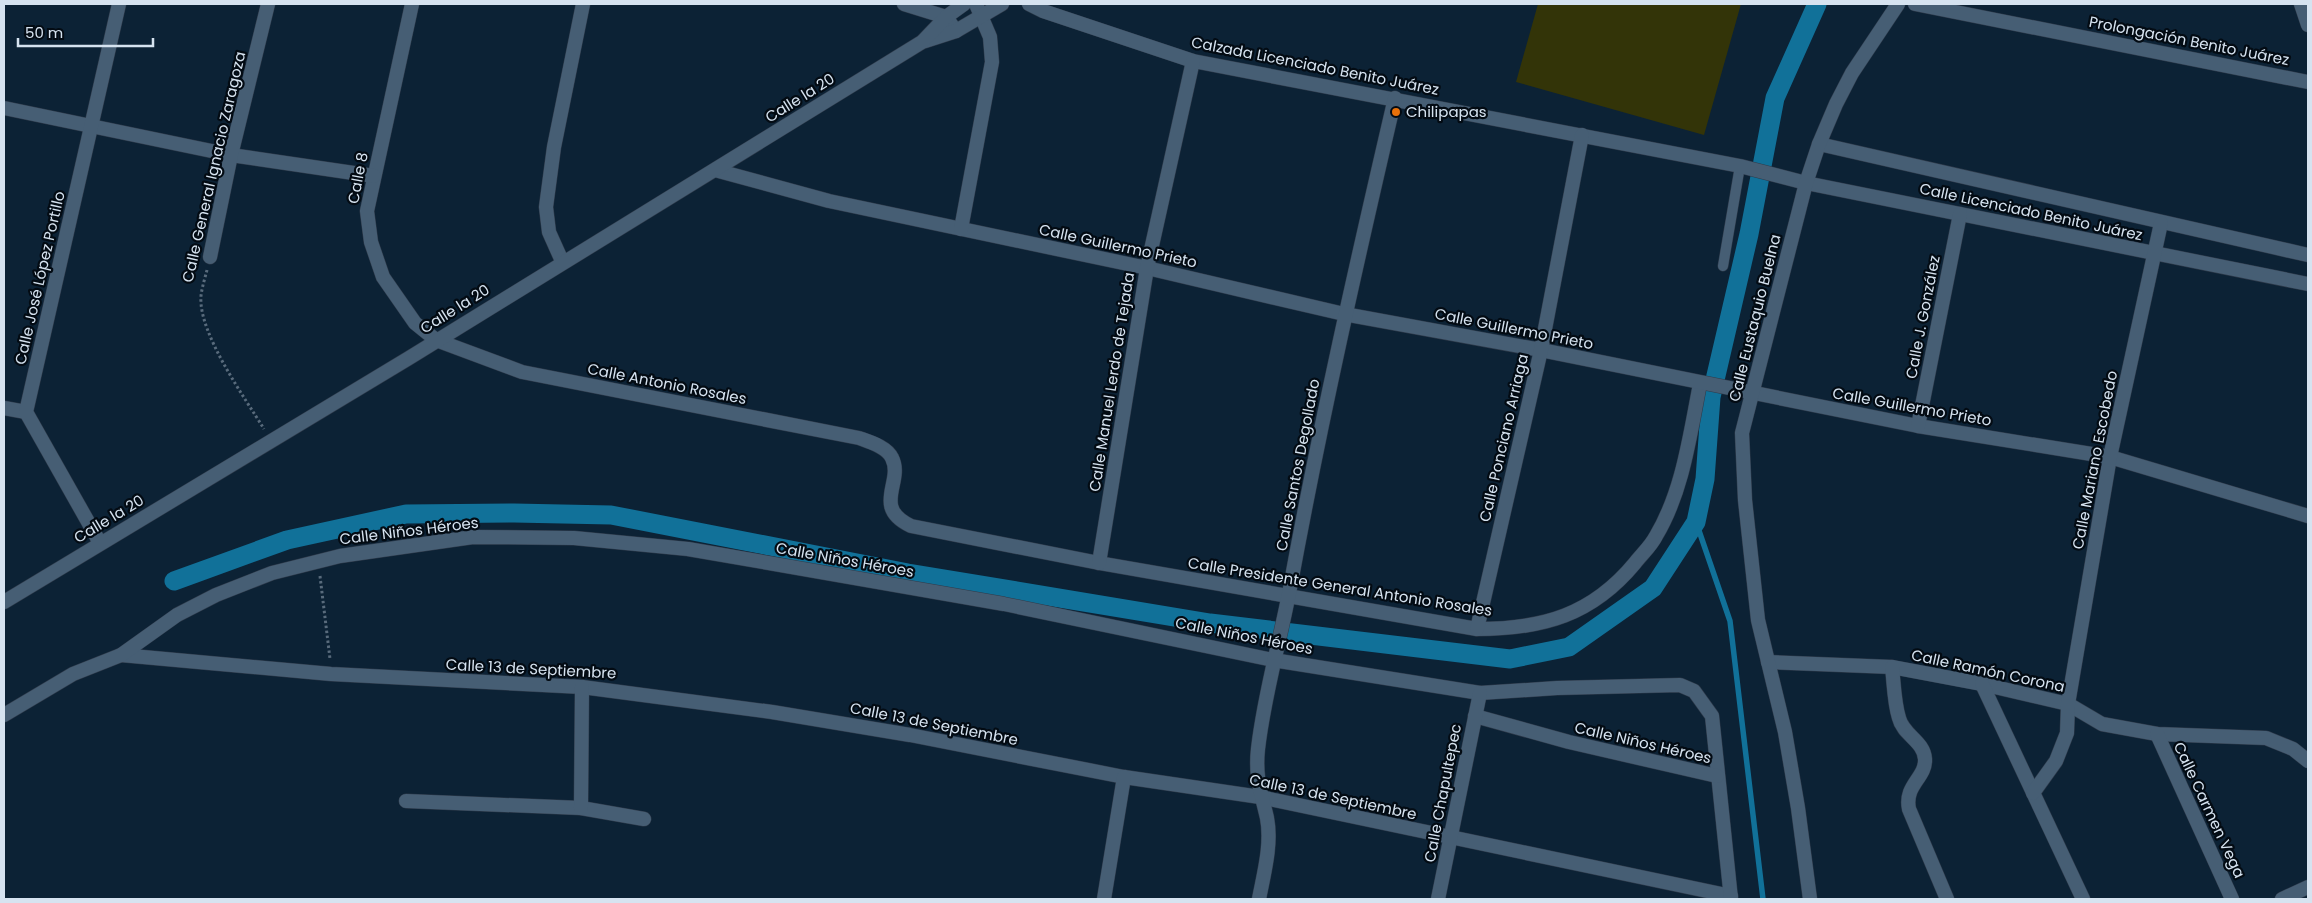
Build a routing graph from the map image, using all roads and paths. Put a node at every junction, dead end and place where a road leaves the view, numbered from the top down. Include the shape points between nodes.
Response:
1 (118, 4) edge
2 (268, 4) edge
3 (412, 4) edge
4 (583, 4) edge
5 (904, 4) edge
6 (964, 4) edge
7 (1002, 4) edge
8 (1029, 4) edge
9 (1898, 4) edge
10 (1916, 4) edge
11 (2304, 7) edge
12 (1957, 8) edge
13 (979, 10) edge
14 (946, 17) junction
15 (2308, 25) edge
16 (956, 31) junction
17 (922, 42) junction
18 (1193, 61) junction
19 (2308, 82) edge
20 (1395, 98) junction
21 (4, 108) edge
22 (93, 125) junction
23 (1582, 135) junction
24 (1819, 144) junction
25 (231, 155) junction
26 (1744, 167) junction
27 (715, 170) junction
28 (374, 176) junction
29 (1800, 181) junction
30 (1960, 214) junction
31 (2160, 223) junction
32 (961, 230) junction
33 (2155, 254) junction
34 (2308, 255) edge
35 (210, 257) joint
36 (562, 261) junction
37 (1723, 266) dead end
38 (1147, 268) junction
39 (2308, 284) edge
40 (1344, 314) junction
41 (436, 340) junction
42 (1541, 350) junction
43 (1703, 384) junction
44 (1749, 392) junction
45 (4, 408) edge
46 (26, 412) junction
47 (1918, 426) junction
48 (271, 440) junction
49 (2110, 457) junction
50 (894, 514) joint
51 (2308, 516) edge
52 (100, 543) junction
53 (317, 560) junction
54 (1099, 563) junction
55 (1288, 600) junction
56 (4, 602) edge
57 (1477, 630) junction
58 (121, 655) junction
59 (1273, 660) junction
60 (1768, 662) junction
61 (1892, 667) junction
62 (331, 674) junction
63 (1982, 684) junction
64 (582, 687) junction
65 (1480, 693) junction
66 (2068, 704) junction
67 (4, 715) edge
68 (1475, 716) junction
69 (2157, 734) junction
70 (2308, 761) edge
71 (1718, 776) junction
72 (1124, 777) junction
73 (2033, 793) junction
74 (1260, 797) junction
75 (406, 801) dead end
76 (581, 808) junction
77 (644, 819) dead end
78 (1450, 839) junction
79 (2308, 887) edge
80 (1731, 898) edge
81 (1104, 899) edge
82 (1259, 899) edge
83 (1438, 899) edge
84 (1810, 899) edge
85 (1947, 899) edge
86 (2083, 899) edge
87 (2232, 899) edge
88 (2282, 899) edge

1 - 22 street, Calle José López Portillo
2 - 25 street, Calle General Ignacio Zaragoza
3 - 28 street, Calle 8
4 - 36 street via 554,148 546,207 549,232
5 - 14 street
6 - 14 street, Calle la 20
7 - 13 street, Calle la 20
8 - 18 street, Calzada Licenciado Benito Juárez
9 - 24 street, Calle Eustaquio Buelna via 1852,73
10 - 12 street, Prolongación Benito Juárez
11 - 15 street
12 - 19 street, Prolongación Benito Juárez
13 - 16 street, Calle la 20
13 - 32 street via 990,37 992,62
14 - 16 street
14 - 17 street, Calle la 20
16 - 17 street, Calle la 20
17 - 27 street, Calle la 20
18 - 20 street, Calzada Licenciado Benito Juárez
18 - 38 street, Calle Manuel Lerdo de Tejada
20 - 23 street, Calzada Licenciado Benito Juárez
20 - 40 street, Calle Santos Degollado
21 - 22 street
22 - 25 street
22 - 46 street, Calle José López Portillo
23 - 26 street, Calzada Licenciado Benito Juárez
23 - 42 street, Calle Ponciano Arriaga
24 - 29 street, Calle Eustaquio Buelna
24 - 31 street, Calle Licenciado Benito Juárez
25 - 28 street
25 - 35 street, Calle General Ignacio Zaragoza
26 - 29 street, Calle Licenciado Benito Juárez
26 - 37 lane
27 - 32 street, Calle Guillermo Prieto via 830,201
27 - 36 street, Calle la 20
28 - 41 street, Calle 8 via 367,212 371,242 384,277 415,323
29 - 30 street, Calle Licenciado Benito Juárez
29 - 44 street, Calle Eustaquio Buelna
30 - 33 street, Calle Licenciado Benito Juárez
30 - 47 street, Calle J. González
31 - 33 street, Calle Mariano Escobedo
31 - 34 street, Calle Licenciado Benito Juárez
32 - 38 street, Calle Guillermo Prieto
33 - 39 street, Calle Licenciado Benito Juárez
33 - 49 street, Calle Mariano Escobedo
35 - 48 path, Calle General Ignacio Zaragoza via 201,297 204,321 214,344
36 - 41 street, Calle la 20
38 - 40 street, Calle Guillermo Prieto
38 - 54 street, Calle Manuel Lerdo de Tejada
40 - 42 street, Calle Guillermo Prieto
40 - 55 street, Calle Santos Degollado
41 - 48 street, Calle la 20
41 - 50 street, Calle Antonio Rosales via 522,372 859,438 892,456 895,466 891,490
42 - 43 street, Calle Guillermo Prieto
42 - 57 street, Calle Ponciano Arriaga
43 - 44 street, Calle Guillermo Prieto
43 - 57 street, Calle Presidente General Antonio Rosales via 1670,506 1656,537 1617,584 1587,606 1537,626
44 - 47 street, Calle Guillermo Prieto
44 - 60 street, Calle Eustaquio Buelna via 1742,433 1745,500 1758,620
45 - 46 street
46 - 52 street
47 - 49 street, Calle Guillermo Prieto
48 - 52 street, Calle la 20
49 - 51 street, Calle Guillermo Prieto
49 - 66 street, Calle Mariano Escobedo
50 - 54 street, Calle Presidente General Antonio Rosales via 911,526
52 - 56 street, Calle la 20
53 - 58 street, Calle Niños Héroes via 216,595 177,615
53 - 59 street, Calle Niños Héroes via 472,537 630,542 688,549 1004,604
53 - 62 path
54 - 55 street, Calle Presidente General Antonio Rosales
55 - 57 street, Calle Presidente General Antonio Rosales
55 - 59 street, Calle Santos Degollado
58 - 62 street, Calle 13 de Septiembre
58 - 67 street, Calle Niños Héroes via 73,674
59 - 65 street, Calle Niños Héroes
59 - 74 street, Calle Santos Degollado via 1258,750
60 - 61 street, Calle Ramón Corona
60 - 84 street, Calle Eustaquio Buelna via 1785,732
61 - 63 street, Calle Ramón Corona
61 - 85 street via 1899,719 1925,756 1922,770 1908,794 1909,809
62 - 64 street, Calle 13 de Septiembre
63 - 66 street, Calle Ramón Corona
63 - 73 street
64 - 72 street, Calle 13 de Septiembre via 790,715
64 - 76 street
65 - 68 street, Calle Chapultepec
65 - 71 street, Calle Niños Héroes via 1680,685 1694,691 1712,716
66 - 69 street, Calle Ramón Corona via 2102,724
66 - 73 street, Calle Mariano Escobedo via 2068,733 2056,761
68 - 71 street, Calle Niños Héroes via 1568,742
68 - 78 street, Calle Chapultepec
69 - 70 street, Calle Ramón Corona via 2266,738 2293,749
69 - 87 street, Calle Carmen Vega
71 - 80 street
72 - 74 street, Calle 13 de Septiembre
72 - 81 street
73 - 86 street
74 - 78 street, Calle 13 de Septiembre
74 - 82 street, Calle Santos Degollado via 1267,819 1268,841
75 - 76 street
76 - 77 street
78 - 80 street, Calle 13 de Septiembre
78 - 83 street, Calle Chapultepec
79 - 88 street

